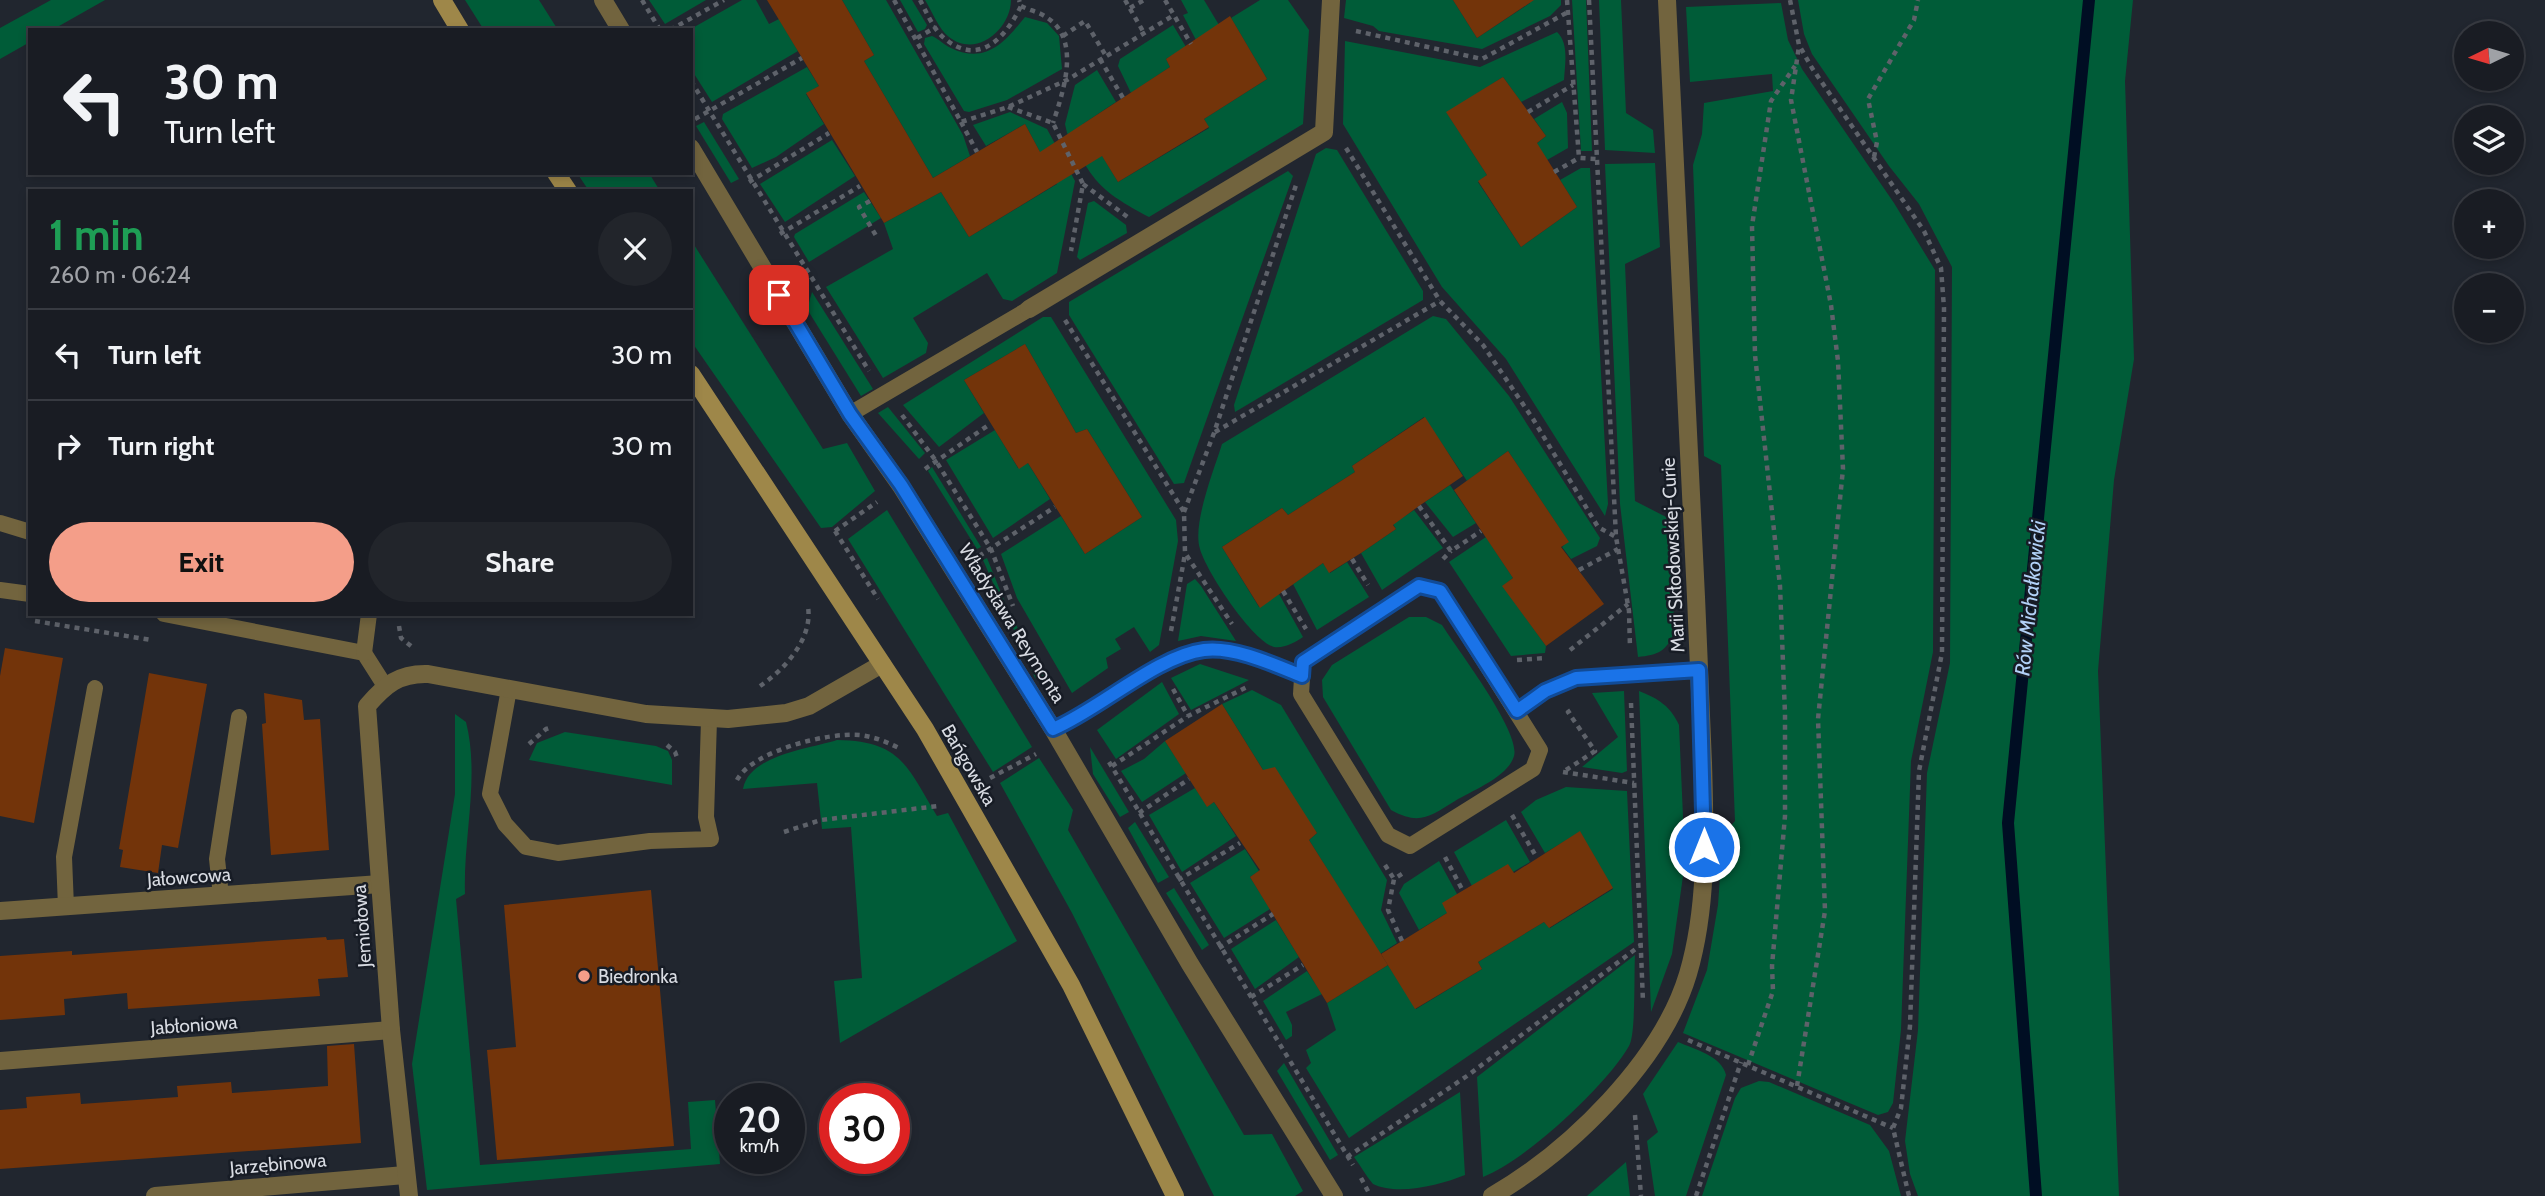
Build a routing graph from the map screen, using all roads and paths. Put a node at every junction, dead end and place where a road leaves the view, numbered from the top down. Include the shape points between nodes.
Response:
1 (443, 0) edge
2 (603, 0) edge
3 (642, 0) edge
4 (724, 0) edge
5 (894, 0) edge
6 (920, 0) edge
7 (1125, 0) edge
8 (1144, 0) edge
9 (1165, 0) edge
10 (1331, 0) edge
11 (1567, 0) edge
12 (1589, 0) edge
13 (1667, 0) edge
14 (1790, 0) edge
15 (1918, 0) edge
16 (1020, 3) edge
17 (1130, 8) junction
18 (1568, 12) junction
19 (1174, 15) junction
20 (936, 27) junction
21 (459, 28) edge
22 (620, 28) edge
23 (659, 28) edge
24 (674, 28) edge
25 (1360, 32) dead end
26 (1144, 33) junction
27 (1063, 36) junction
28 (917, 38) junction
29 (1191, 44) dead end
30 (1799, 45) junction
31 (1103, 57) junction
32 (802, 58) dead end
33 (1796, 65) junction
34 (1067, 80) junction
35 (1573, 85) junction
36 (1123, 98) dead end
37 (1008, 107) junction
38 (1528, 112) dead end
39 (693, 120) edge
40 (961, 122) junction
41 (1053, 123) junction
42 (1324, 132) junction
43 (829, 133) dead end
44 (1309, 144) junction
45 (693, 151) edge
46 (977, 152) dead end
47 (1579, 158) junction
48 (1874, 158) junction
49 (1597, 159) junction
50 (1554, 172) dead end
51 (751, 180) dead end
52 (1083, 184) junction
53 (860, 186) dead end
54 (870, 201) dead end
55 (783, 233) dead end
56 (1152, 235) junction
57 (878, 239) dead end
58 (1050, 296) junction
59 (1440, 301) junction
60 (1029, 309) joint
61 (693, 377) edge
62 (850, 414) junction
63 (990, 424) dead end
64 (1214, 433) junction
65 (936, 461) dead end
66 (1055, 506) dead end
67 (1419, 506) dead end
68 (1184, 512) junction
69 (0, 523) edge
70 (1481, 530) dead end
71 (28, 531) edge
72 (1616, 537) junction
73 (991, 549) dead end
74 (1618, 549) junction
75 (1451, 551) junction
76 (1185, 553) junction
77 (1352, 559) dead end
78 (1443, 559) dead end
79 (1579, 570) dead end
80 (1370, 588) dead end
81 (0, 590) edge
82 (1283, 591) dead end
83 (28, 594) edge
84 (807, 602) dead end
85 (174, 616) edge
86 (369, 616) edge
87 (27, 620) dead end
88 (1312, 638) dead end
89 (160, 642) dead end
90 (364, 653) junction
91 (1254, 657) junction
92 (1170, 660) junction
93 (882, 664) junction
94 (1699, 670) junction
95 (1630, 674) junction
96 (1302, 676) junction
97 (1251, 685) dead end
98 (385, 686) junction
99 (95, 688) dead end
100 (509, 689) junction
101 (753, 690) dead end
102 (1578, 704) dead end
103 (1517, 711) junction
104 (239, 717) dead end
105 (1081, 717) junction
106 (709, 720) junction
107 (562, 725) dead end
108 (1053, 729) junction
109 (664, 743) dead end
110 (526, 751) dead end
111 (1037, 753) dead end
112 (909, 757) dead end
113 (680, 763) dead end
114 (1112, 766) junction
115 (1565, 771) dead end
116 (990, 778) dead end
117 (1189, 779) dead end
118 (735, 792) dead end
119 (934, 796) dead end
120 (1167, 796) dead end
121 (1507, 809) dead end
122 (783, 832) dead end
123 (1240, 842) dead end
124 (1380, 856) dead end
125 (1537, 858) dead end
126 (1447, 860) dead end
127 (1180, 878) junction
128 (1394, 879) dead end
129 (380, 884) junction
130 (1463, 891) dead end
131 (220, 896) junction
132 (1150, 897) junction
133 (66, 907) junction
134 (1388, 910) dead end
135 (0, 911) edge
136 (1273, 914) dead end
137 (1402, 941) dead end
138 (1641, 944) junction
139 (1221, 946) junction
140 (1191, 964) junction
141 (1303, 965) dead end
142 (1252, 997) junction
143 (1643, 1004) dead end
144 (1223, 1014) junction
145 (391, 1030) junction
146 (1720, 1054) dead end
147 (0, 1061) edge
148 (1741, 1062) junction
149 (1748, 1065) junction
150 (1797, 1086) junction
151 (1894, 1128) junction
152 (1348, 1157) junction
153 (1636, 1159) dead end
154 (405, 1175) junction
155 (1369, 1193) dead end
156 (155, 1196) edge
157 (409, 1196) edge
158 (1175, 1196) edge
159 (1334, 1196) edge
160 (1492, 1196) edge
161 (1641, 1196) edge
162 (1696, 1196) edge
163 (1909, 1196) edge

1 - 21 street
2 - 22 street
3 - 23 path
4 - 24 path
5 - 28 path
6 - 20 path
7 - 17 path
8 - 17 path
9 - 19 path
10 - 42 street
11 - 18 path
12 - 49 path
13 - 94 street, Marii Skłodowskiej-Curie
14 - 30 path
15 - 48 path via 1914,20 1868,99 1877,142
16 - 20 path via 1010,30 995,44 968,49 944,38
16 - 27 path via 1048,18
17 - 26 path
18 - 25 path via 1482,59
18 - 35 path
19 - 26 path
19 - 29 path
20 - 28 path
26 - 31 path
27 - 31 path via 1085,21
27 - 34 path
28 - 40 path
30 - 33 path
30 - 48 path
31 - 34 path
31 - 36 path
32 - 39 path
33 - 149 path via 1771,101 1752,226 1755,355 1780,586 1785,816 1773,991
33 - 150 path via 1791,100 1831,306 1843,469 1818,719 1825,911
34 - 37 path
34 - 41 path
35 - 38 path
35 - 47 path
37 - 40 path
37 - 41 path
40 - 46 path
41 - 52 path
42 - 44 street
42 - 59 path via 1339,138
43 - 51 path
44 - 56 street
44 - 64 path
45 - 62 street, Władysława Reymonta
47 - 49 path
47 - 50 path
48 - 151 path via 1924,231 1941,268 1944,308 1942,653 1919,771 1910,1026 1901,1108
49 - 72 path
52 - 56 path
52 - 58 path via 1069,263
53 - 55 path
54 - 57 path via 859,208
56 - 58 street
58 - 60 street
58 - 68 path
59 - 64 path
59 - 72 path via 1483,345 1598,527
60 - 62 lane
61 - 93 street, Bańgowska
62 - 108 street, Władysława Reymonta via 901,485
63 - 65 path
64 - 68 path
66 - 73 path
67 - 75 path
68 - 76 path
69 - 71 lane
70 - 75 path
72 - 74 path
74 - 79 path
74 - 95 path via 1629,611
75 - 78 path
76 - 91 path
76 - 92 path
77 - 80 path
81 - 83 lane
82 - 88 path
84 - 101 path via 804,636 791,659
85 - 90 lane
86 - 90 lane
87 - 89 path
90 - 98 lane
91 - 92 lane via 1206,649
91 - 96 lane
92 - 105 lane
93 - 106 street via 809,706 764,717
93 - 158 street, Bańgowska via 925,729 1071,985
94 - 95 lane
94 - 160 street, Marii Skłodowskiej-Curie via 1704,893 1688,975 1663,1030 1601,1110 1518,1181
95 - 103 lane via 1576,678 1545,691
95 - 138 path
96 - 103 lane via 1303,662 1419,586 1440,591
96 - 103 lane via 1301,694 1388,835 1410,846 1533,769 1540,750
97 - 114 path via 1188,716
98 - 100 street, Jemiołowa via 408,673
98 - 129 street, Jemiołowa via 367,706
99 - 133 lane via 64,857
100 - 106 street via 646,714
100 - 106 lane via 490,794 505,824 526,847 558,853 650,841 711,839 706,817
102 - 115 path via 1569,712 1595,751
104 - 131 lane via 217,859
105 - 108 lane
105 - 114 path
107 - 110 path via 546,729
108 - 132 street, Władysława Reymonta
109 - 113 path via 676,752
111 - 116 path
112 - 118 path via 884,740 837,735 761,756 741,772
114 - 127 path
117 - 120 path
119 - 122 path via 940,806 821,820
121 - 125 path
123 - 127 path
124 - 128 path
126 - 130 path
127 - 132 path
127 - 139 path
129 - 131 street, Jałowcowa
129 - 145 street, Jemiołowa
131 - 133 street, Jałowcowa
132 - 140 street, Władysława Reymonta
133 - 135 street, Jałowcowa
134 - 137 path
136 - 139 path
138 - 143 path
138 - 152 path via 1467,1076
139 - 140 path
139 - 142 path
140 - 144 street, Władysława Reymonta
141 - 142 path
142 - 144 path
142 - 152 path
144 - 159 street, Władysława Reymonta
145 - 147 street, Jabłoniowa
145 - 154 street, Jemiołowa
146 - 148 path
148 - 149 path
148 - 162 path
149 - 150 path
150 - 151 path
151 - 163 path
152 - 155 path
153 - 161 path
154 - 156 street, Jarzębinowa
154 - 157 street, Jemiołowa

